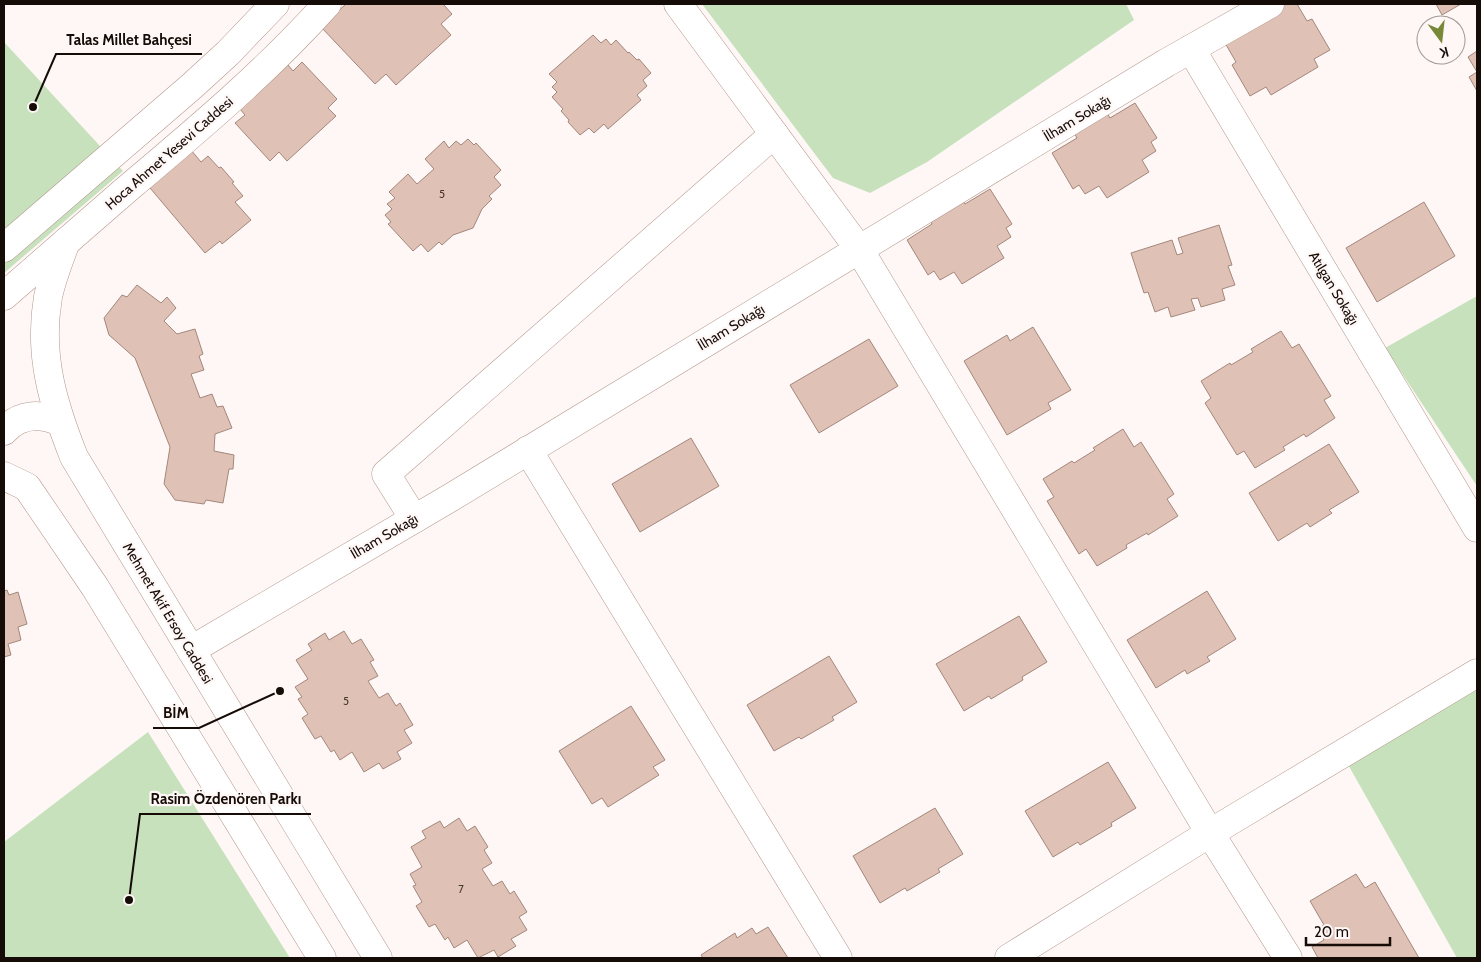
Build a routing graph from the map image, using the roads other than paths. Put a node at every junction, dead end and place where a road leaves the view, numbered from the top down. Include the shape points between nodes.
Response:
1 (275, 4) edge
2 (327, 4) edge
3 (678, 4) edge
4 (1270, 4) edge
5 (1238, 10) edge
6 (1191, 49) junction
7 (774, 134) junction
8 (66, 242) junction
9 (4, 248) edge
10 (859, 249) junction
11 (4, 296) edge
12 (60, 422) junction
13 (4, 431) edge
14 (528, 450) junction
15 (4, 476) edge
16 (414, 519) junction
17 (1477, 528) edge
18 (191, 650) junction
19 (1477, 673) edge
20 (1210, 833) junction
21 (322, 958) edge
22 (378, 958) edge
23 (838, 958) edge
24 (1009, 958) edge
25 (1288, 958) edge

1 - 9 street via 192,86
2 - 8 street, Hoca Ahmet Yesevi Caddesi via 256,77
3 - 7 street
4 - 5 street, İlham Sokağı
5 - 6 street, İlham Sokağı
6 - 10 street, İlham Sokağı
6 - 17 street, Atılgan Sokağı
7 - 10 street
7 - 16 street via 386,474
8 - 11 street, Hoca Ahmet Yesevi Caddesi
8 - 12 street, Mehmet Akif Ersoy Caddesi via 56,268 45,324 48,372
10 - 14 street, İlham Sokağı
10 - 20 street
12 - 13 street via 38,416 26,417 15,421
12 - 18 street, Mehmet Akif Ersoy Caddesi via 74,457
14 - 16 street, İlham Sokağı
14 - 23 street
15 - 21 street via 27,487 95,587
16 - 18 street, İlham Sokağı
18 - 22 street, Mehmet Akif Ersoy Caddesi
19 - 20 street
20 - 24 street
20 - 25 street

